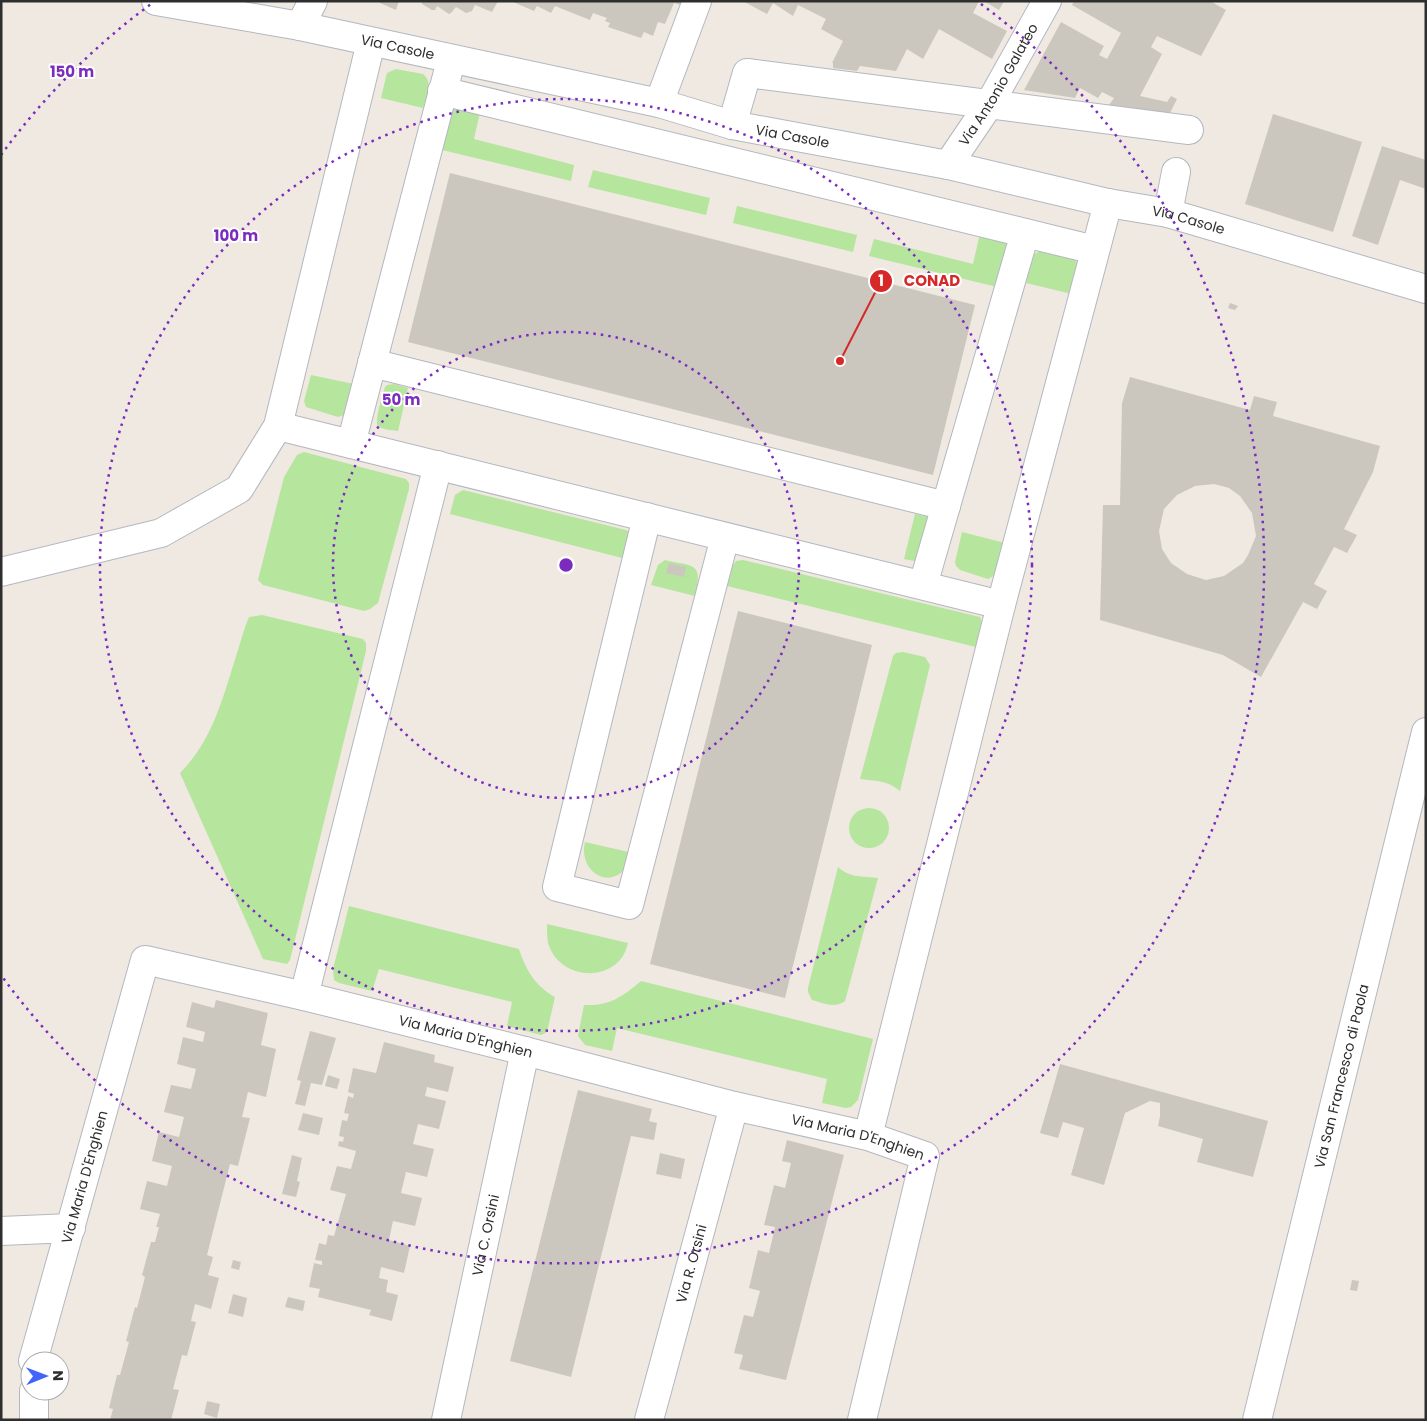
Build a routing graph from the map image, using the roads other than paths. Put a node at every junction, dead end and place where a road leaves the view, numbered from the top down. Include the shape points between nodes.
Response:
1 (156, 1) edge
2 (313, 1) edge
3 (697, 1) edge
4 (1047, 1) edge
5 (300, 26) junction
6 (371, 42) junction
7 (452, 59) junction
8 (442, 91) junction
9 (659, 103) junction
10 (990, 103) junction
11 (732, 125) junction
12 (1189, 130) dead end
13 (948, 165) junction
14 (1176, 172) dead end
15 (1108, 203) junction
16 (1168, 213) junction
17 (1025, 233) junction
18 (1095, 250) junction
19 (1426, 289) edge
20 (372, 363) junction
21 (278, 426) junction
22 (351, 444) junction
23 (438, 465) junction
24 (946, 506) junction
25 (647, 517) junction
26 (725, 537) junction
27 (1, 572) edge
28 (923, 585) junction
29 (1000, 605) junction
30 (1426, 732) edge
31 (304, 996) junction
32 (525, 1051) junction
33 (734, 1106) junction
34 (868, 1136) junction
35 (71, 1228) junction
36 (1, 1231) edge
37 (36, 1351) edge
38 (34, 1401) edge
39 (34, 1420) edge
40 (446, 1420) edge
41 (649, 1420) edge
42 (862, 1420) edge
43 (1256, 1420) edge

1 - 5 street, Via Casole
2 - 5 street
3 - 9 street
4 - 10 street, Via Antonio Galateo
5 - 6 street, Via Casole
6 - 7 street, Via Casole
6 - 21 street
7 - 8 street
7 - 9 street, Via Casole
8 - 17 street
8 - 20 street
9 - 11 street, Via Casole
10 - 11 street via 747,73
10 - 12 street
10 - 13 street, Via Antonio Galateo
11 - 13 street, Via Casole
13 - 15 street, Via Casole
14 - 16 street
15 - 16 street, Via Casole
15 - 18 street
16 - 19 street, Via Casole
17 - 18 street
17 - 24 street
18 - 29 street
20 - 22 street
20 - 24 street
21 - 22 street
21 - 27 street via 239,489 161,532
22 - 23 street
23 - 25 street
23 - 31 street
24 - 28 street
25 - 26 street
25 - 26 street via 557,887 566,890 629,905
26 - 28 street
28 - 29 street
29 - 34 street
30 - 43 street, Via San Francesco di Paola
31 - 32 street, Via Maria D'Enghien
31 - 35 street, Via Maria D'Enghien via 145,960
32 - 33 street, Via Maria D'Enghien
32 - 40 street, Via C. Orsini
33 - 34 street, Via Maria D'Enghien
33 - 41 street, Via R. Orsini
34 - 42 street, Via Maria D'Enghien via 925,1156
35 - 36 street
35 - 37 street, Via Maria D'Enghien
38 - 39 street

